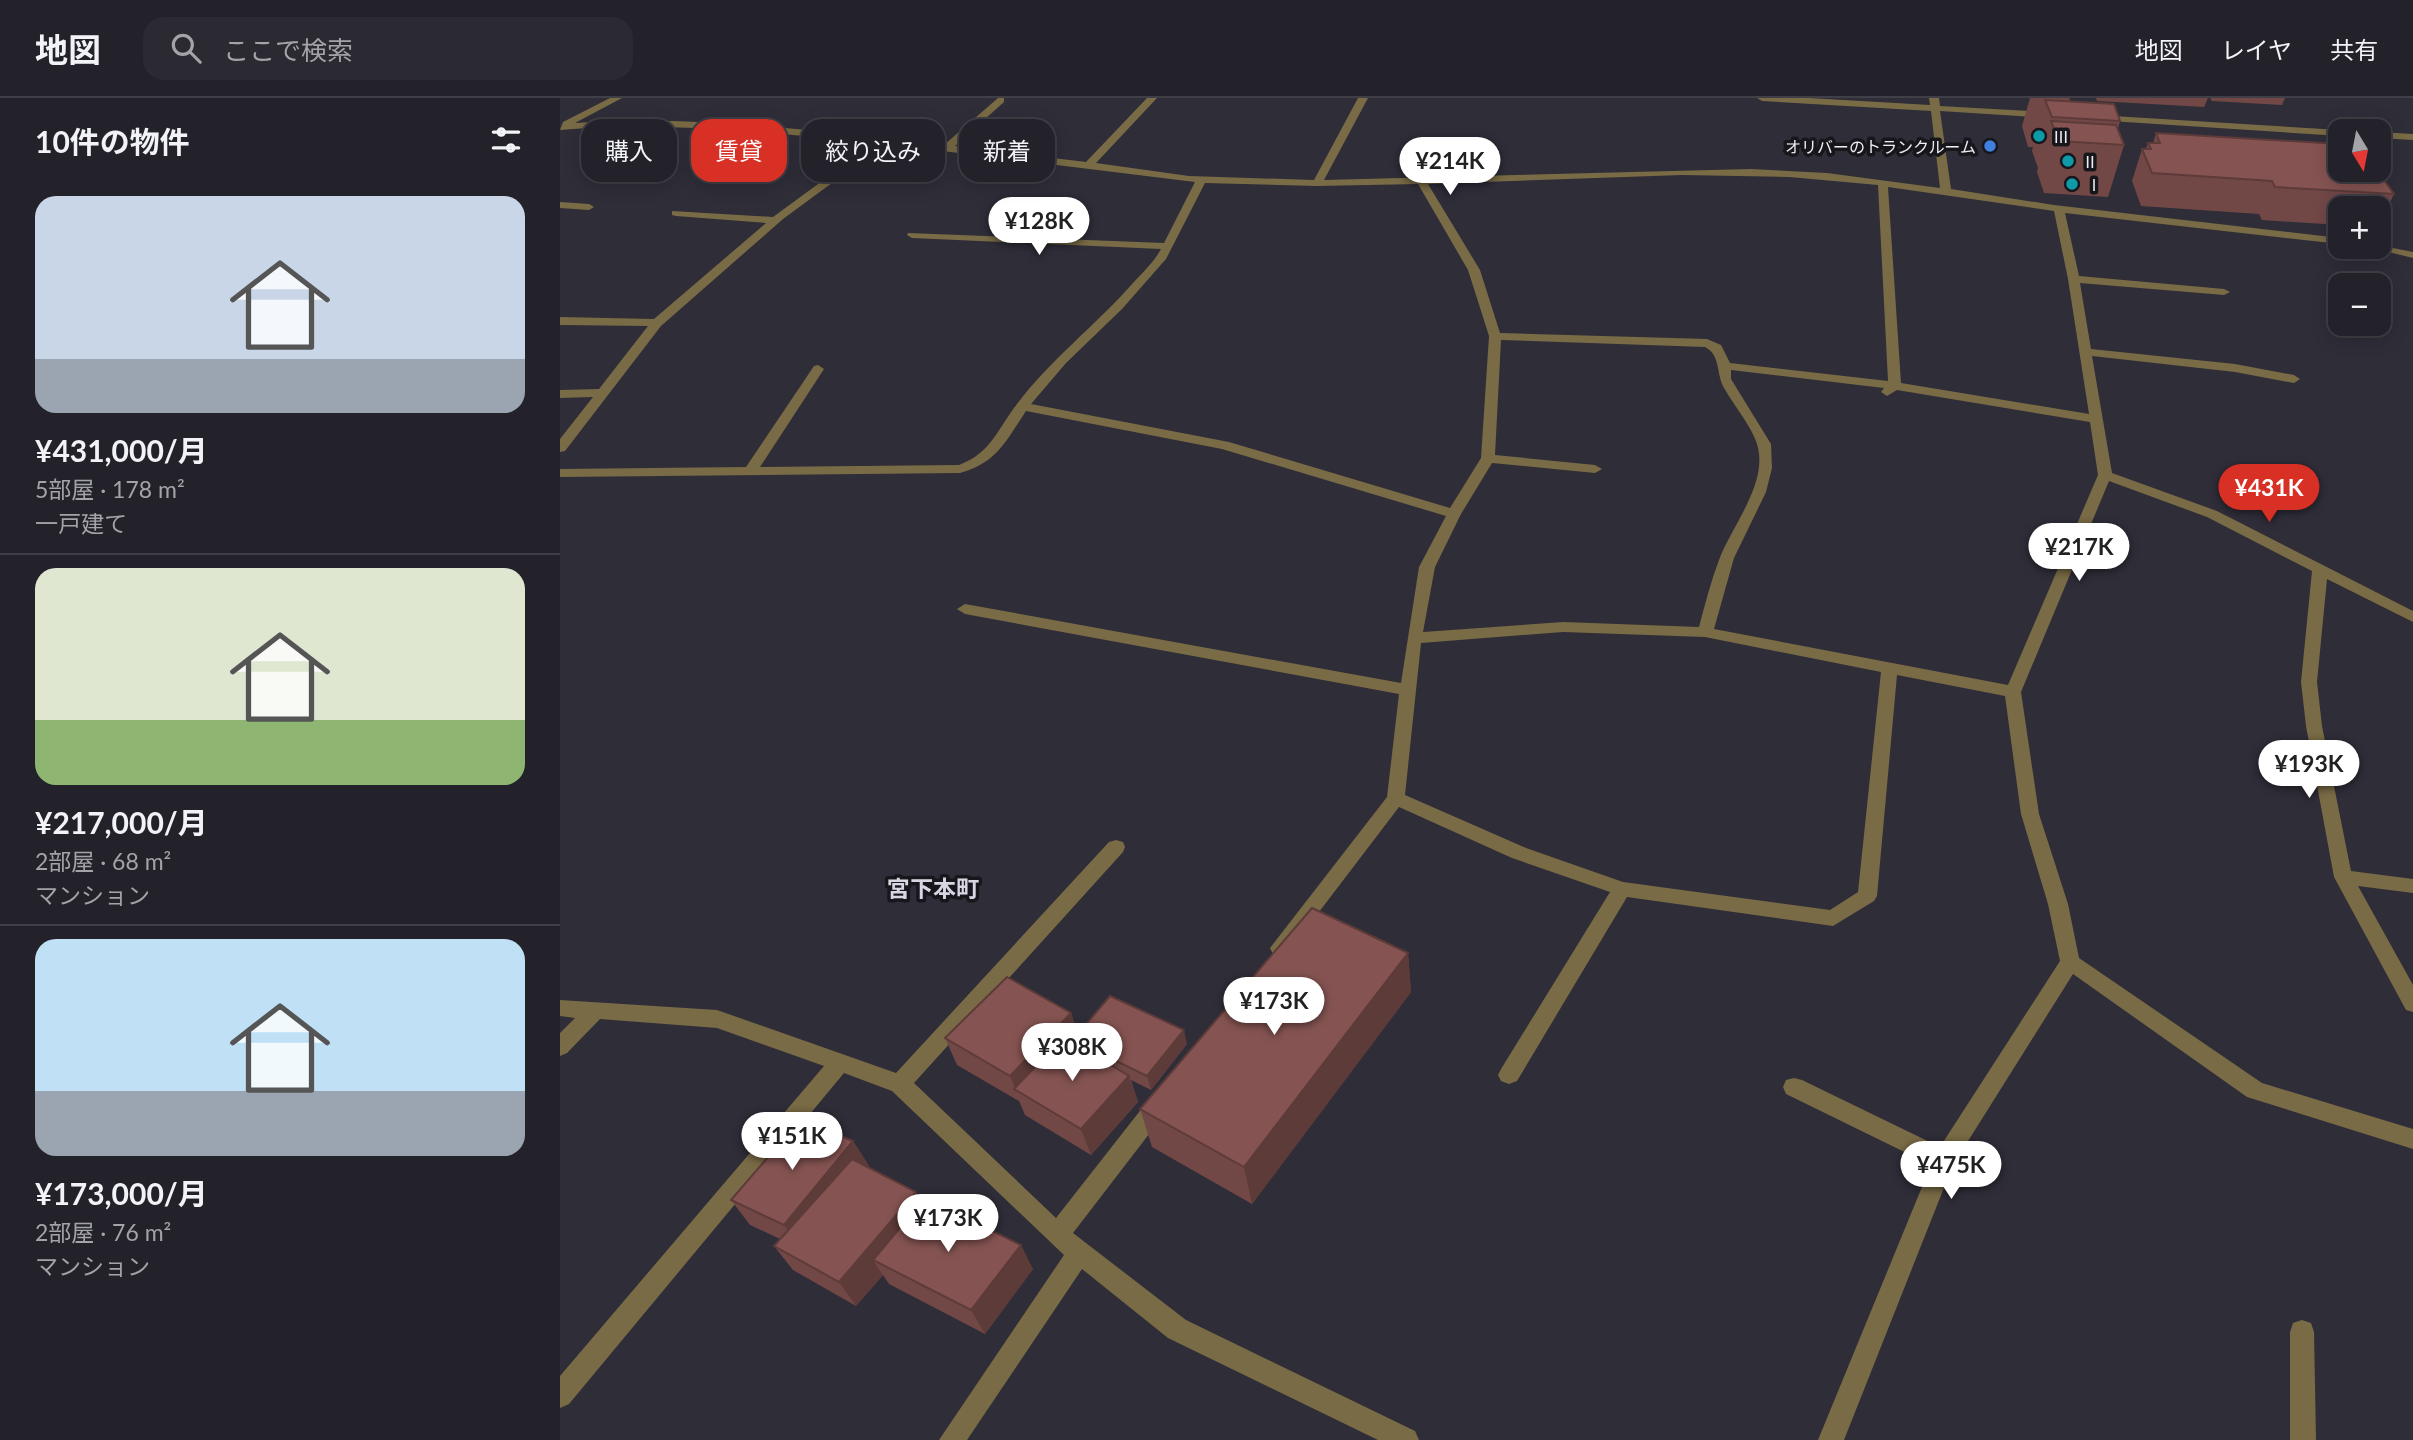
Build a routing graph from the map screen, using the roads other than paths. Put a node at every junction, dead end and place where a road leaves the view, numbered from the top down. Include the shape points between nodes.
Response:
1 (617, 98) edge
2 (1152, 98) edge
3 (1363, 98) edge
4 (1762, 98) edge
5 (1001, 100) dead end
6 (1935, 103) edge
7 (2062, 116) edge
8 (2090, 118) edge
9 (560, 127) edge
10 (2328, 132) edge
11 (801, 133) edge
12 (2391, 136) edge
13 (2413, 137) edge
14 (947, 148) joint
15 (1088, 165) junction
16 (1201, 180) junction
17 (827, 182) edge
18 (1317, 183) junction
19 (1422, 183) junction
20 (1883, 183) junction
21 (1946, 191) junction
22 (560, 205) edge
23 (589, 207) dead end
24 (2059, 208) junction
25 (676, 213) dead end
26 (776, 220) junction
27 (912, 235) dead end
28 (2328, 239) edge
29 (1168, 246) junction
30 (2391, 250) edge
31 (2413, 255) edge
32 (2074, 279) junction
33 (2224, 292) dead end
34 (560, 321) edge
35 (657, 323) junction
36 (1495, 336) junction
37 (2086, 352) junction
38 (1725, 366) junction
39 (818, 369) dead end
40 (2294, 379) dead end
41 (1895, 386) junction
42 (604, 393) junction
43 (560, 394) edge
44 (1883, 395) dead end
45 (1022, 407) junction
46 (2098, 419) junction
47 (560, 448) edge
48 (1488, 458) junction
49 (752, 469) junction
50 (1595, 469) dead end
51 (560, 473) edge
52 (2105, 475) junction
53 (1454, 514) junction
54 (2320, 571) junction
55 (965, 609) dead end
56 (2413, 617) edge
57 (1705, 632) junction
58 (1414, 638) junction
59 (1889, 668) junction
60 (1407, 690) junction
61 (2013, 692) junction
62 (1396, 798) junction
63 (1116, 847) dead end
64 (2343, 877) junction
65 (2413, 886) edge
66 (1622, 889) junction
67 (1269, 962) edge
68 (2070, 962) junction
69 (2413, 1004) edge
70 (560, 1009) edge
71 (595, 1011) junction
72 (560, 1047) edge
73 (841, 1062) junction
74 (1509, 1075) dead end
75 (900, 1084) junction
76 (1794, 1087) dead end
77 (1167, 1093) edge
78 (2413, 1139) edge
79 (1944, 1160) junction
80 (1057, 1235) junction
81 (1080, 1254) junction
82 (2302, 1332) dead end
83 (560, 1395) edge
84 (952, 1440) edge
85 (1406, 1440) edge
86 (1831, 1440) edge
87 (2303, 1440) edge

1 - 9 street
2 - 15 street
3 - 18 street
4 - 6 street
5 - 14 street
6 - 7 street
6 - 21 street
8 - 10 street
9 - 11 street via 646,125
12 - 13 street
14 - 15 street
15 - 16 street
16 - 18 street
16 - 29 street
17 - 26 street
18 - 19 street
19 - 20 street via 1747,172
19 - 36 street via 1474,270
20 - 21 street
20 - 41 street
21 - 24 street
22 - 23 street
24 - 28 street
24 - 32 street
25 - 26 street
26 - 35 street
27 - 29 street
29 - 45 street via 1118,307 1062,360
30 - 31 street
32 - 33 street
32 - 37 street
34 - 35 street
35 - 42 street
36 - 38 street via 1707,344 1717,348
36 - 48 street
37 - 40 street
37 - 46 street
38 - 41 street
38 - 57 street via 1725,379 1764,444 1765,468 1759,492 1727,558
39 - 49 street
41 - 44 street
41 - 46 street
42 - 43 street
42 - 47 street
45 - 49 street via 991,453 960,469
45 - 53 street via 1224,445
46 - 52 street
48 - 50 street
48 - 53 street
49 - 51 street
52 - 54 street via 2212,514
52 - 61 street
53 - 58 street via 1427,567
54 - 56 street
54 - 64 street via 2309,682
55 - 60 street
57 - 58 street via 1563,627
57 - 59 street
58 - 60 street
59 - 61 street
59 - 66 street via 1867,896 1833,918
60 - 62 street
61 - 68 street via 2030,814 2058,904
62 - 66 street via 1519,853
62 - 67 street
63 - 75 street
64 - 65 street
64 - 69 street
66 - 74 street
68 - 78 street via 2255,1090
68 - 79 street
70 - 71 street
71 - 72 street
71 - 73 street via 717,1018
73 - 75 street
73 - 83 street
75 - 80 street
76 - 79 street
77 - 80 street
79 - 86 street
80 - 81 street
81 - 84 street
81 - 85 street via 1177,1329
82 - 87 street

